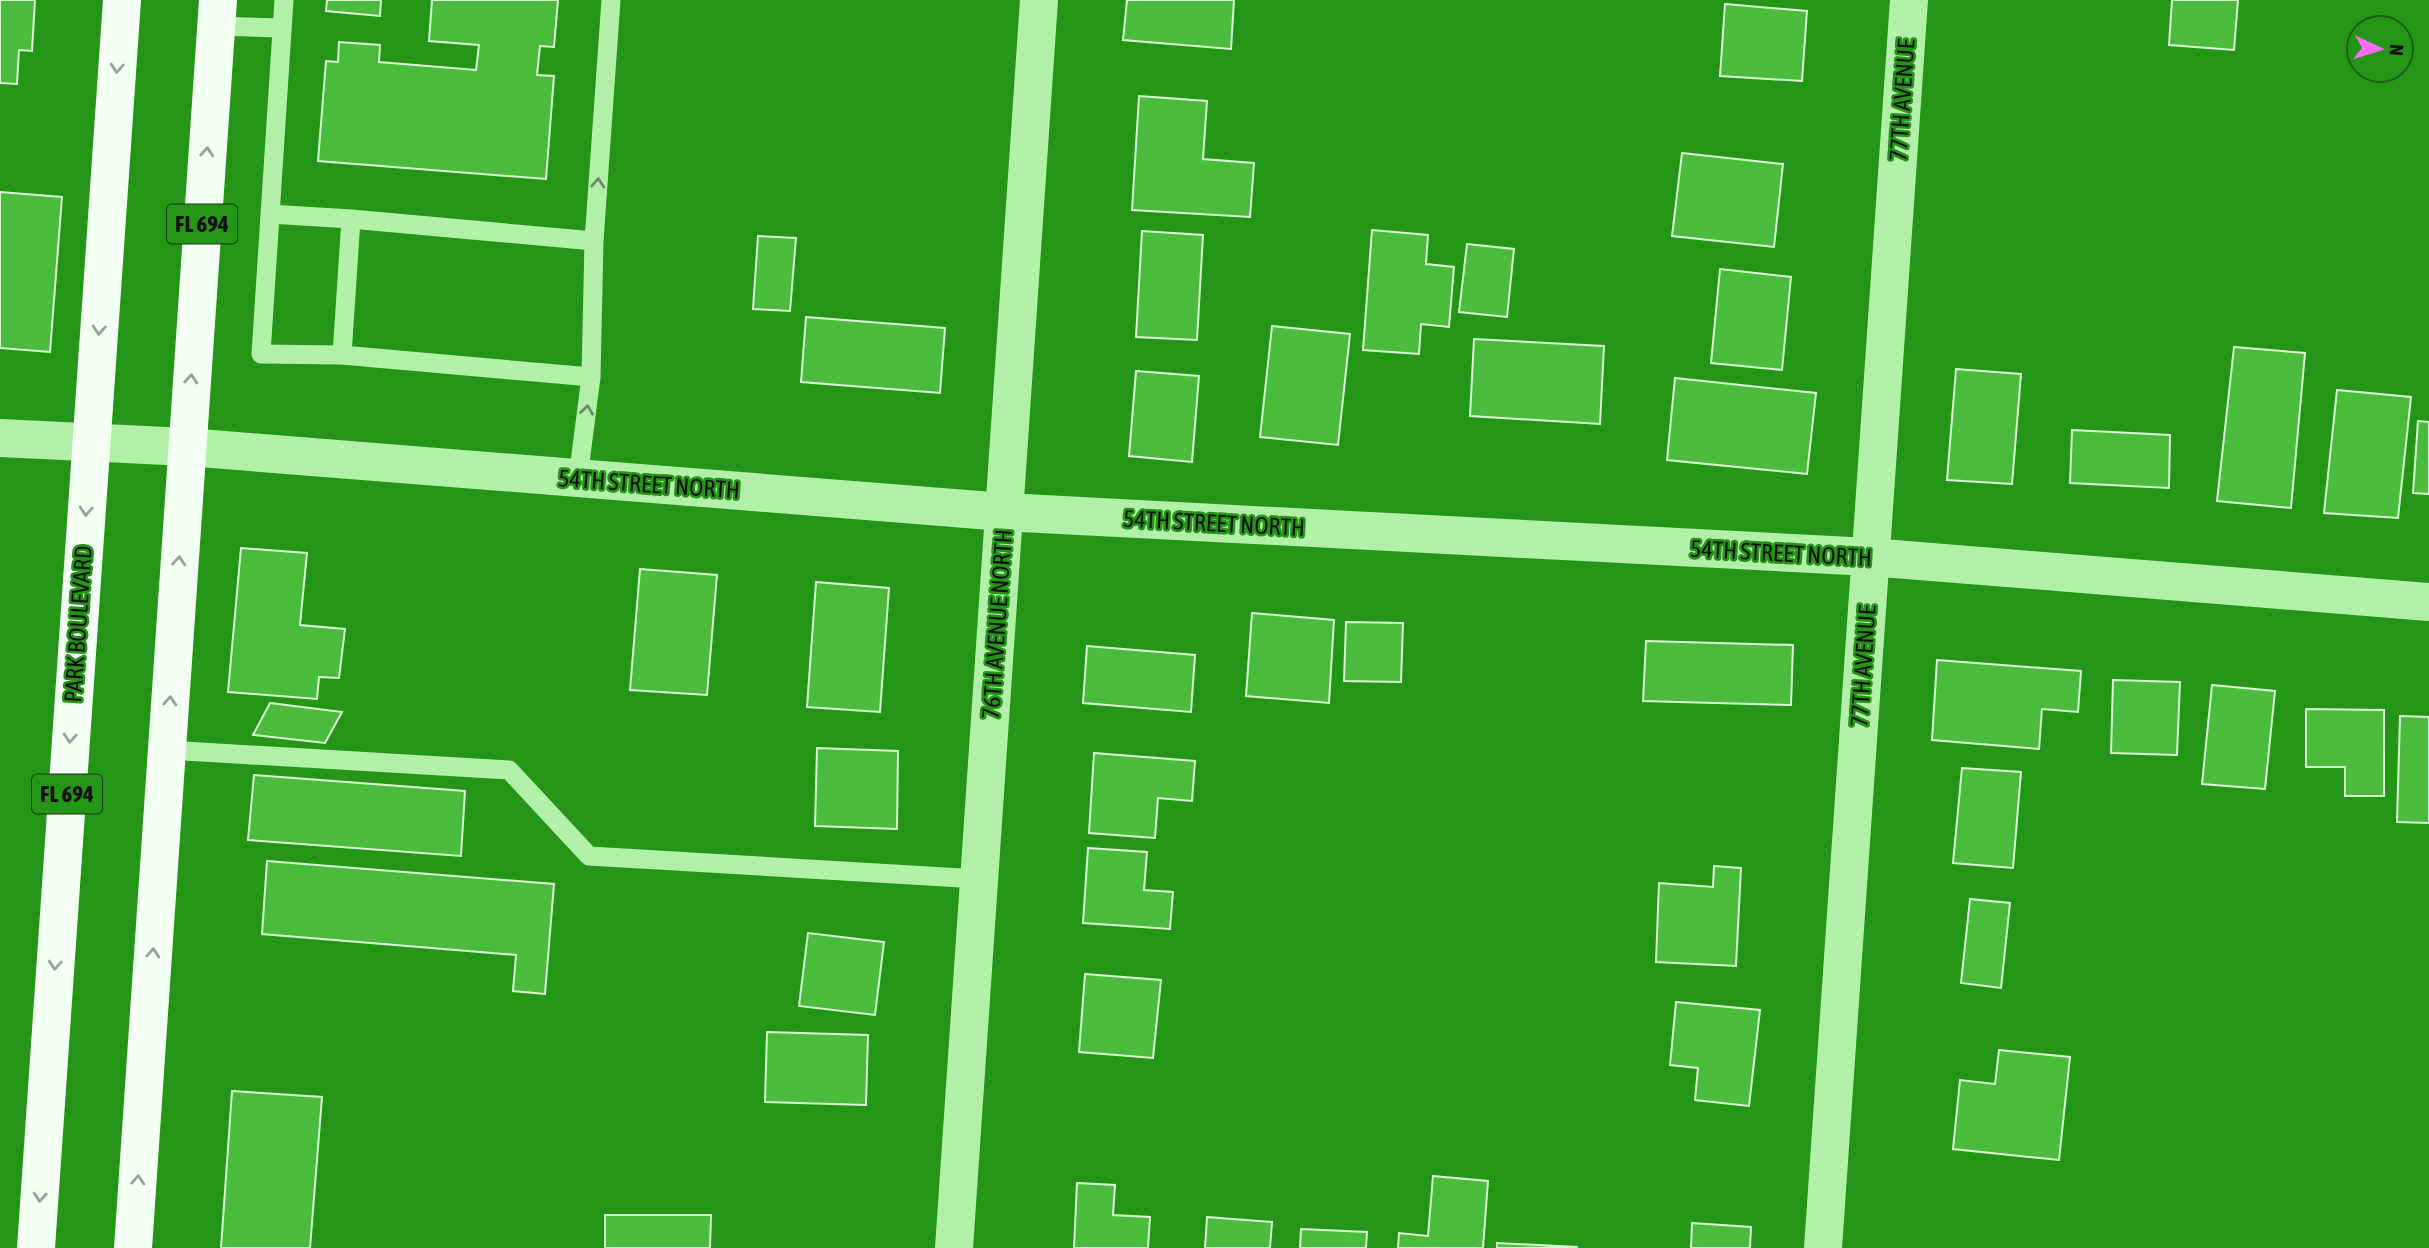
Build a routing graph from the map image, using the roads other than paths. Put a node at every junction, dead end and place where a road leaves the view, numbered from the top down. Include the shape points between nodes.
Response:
1 (122, 0) edge
2 (284, 0) edge
3 (611, 0) edge
4 (1039, 0) edge
5 (1909, 0) edge
6 (217, 13) edge
7 (282, 28) junction
8 (270, 214) junction
9 (351, 219) junction
10 (594, 241) junction
11 (342, 355) junction
12 (591, 377) junction
13 (0, 438) edge
14 (91, 443) junction
15 (187, 447) junction
16 (578, 478) junction
17 (1004, 512) junction
18 (1871, 557) junction
19 (2429, 602) edge
20 (167, 750) junction
21 (979, 879) junction
22 (36, 1248) edge
23 (133, 1248) edge
24 (954, 1248) edge
25 (1823, 1248) edge

1 -> 14 main road, PARK BOULEVARD / FL 694
2 - 7 lane
10 -> 3 lane
4 - 17 street, 76TH AVENUE NORTH
5 - 18 street, 77TH AVENUE
6 - 7 lane
15 -> 6 main road, FL 694
7 - 8 lane
8 - 9 lane
8 - 11 lane via 261,354
9 - 10 lane
9 - 11 lane
10 - 12 lane
11 - 12 lane
16 -> 12 lane
13 - 14 street, 54TH STREET NORTH
14 - 15 street, 54TH STREET NORTH
14 -> 22 main road, PARK BOULEVARD / FL 694
15 - 16 street, 54TH STREET NORTH
20 -> 15 main road, FL 694
16 - 17 street, 54TH STREET NORTH
17 - 18 street, 54TH STREET NORTH
17 - 21 street, 76TH AVENUE NORTH
18 - 19 street, 54TH STREET NORTH
18 - 25 street, 77TH AVENUE
20 - 21 lane via 509,770 589,856
23 -> 20 main road, FL 694
21 - 24 street, 76TH AVENUE NORTH

